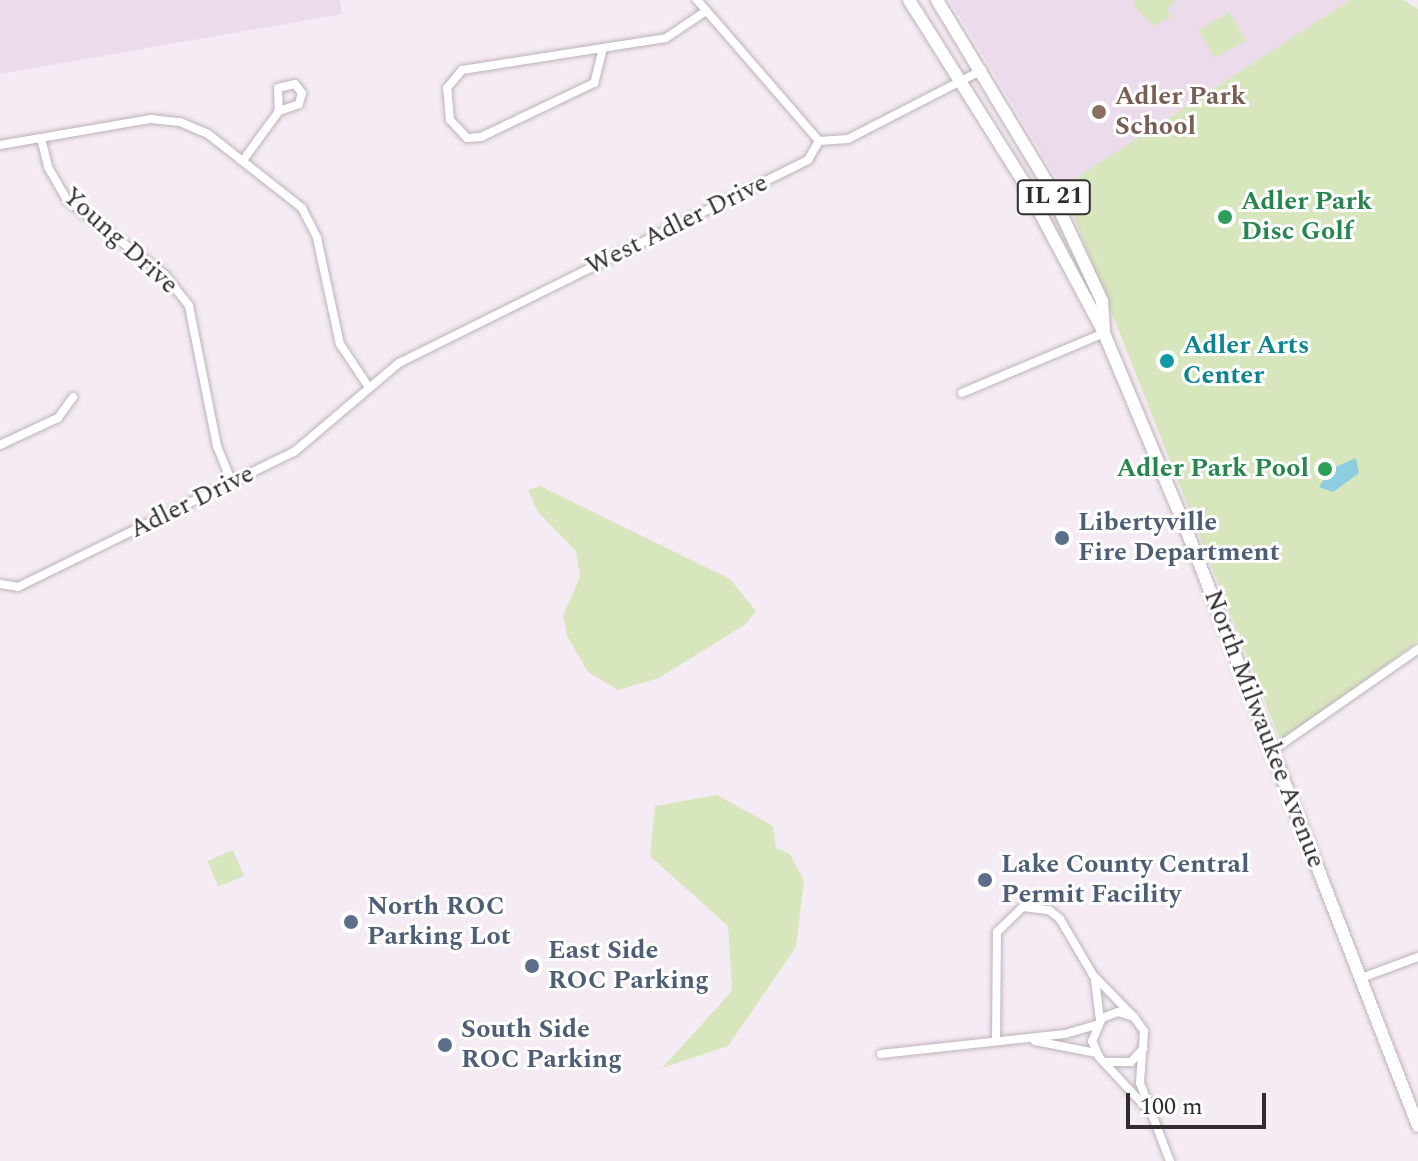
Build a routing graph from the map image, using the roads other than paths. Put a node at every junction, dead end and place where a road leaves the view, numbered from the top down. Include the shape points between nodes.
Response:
1 (697, 0) edge
2 (909, 0) edge
3 (937, 0) edge
4 (706, 11) junction
5 (603, 48) junction
6 (982, 70) junction
7 (964, 80) junction
8 (279, 111) dead end
9 (41, 138) junction
10 (819, 141) junction
11 (0, 145) edge
12 (244, 159) junction
13 (1104, 333) junction
14 (368, 386) junction
15 (962, 393) dead end
16 (73, 397) dead end
17 (0, 445) edge
18 (232, 483) junction
19 (0, 584) edge
20 (1418, 649) edge
21 (1272, 751) junction
22 (1418, 957) edge
23 (1093, 975) junction
24 (1361, 978) junction
25 (1134, 1017) junction
26 (1098, 1023) junction
27 (1015, 1039) junction
28 (996, 1041) junction
29 (1143, 1049) junction
30 (1097, 1053) junction
31 (881, 1054) dead end
32 (1106, 1062) junction
33 (1152, 1114) junction
34 (1418, 1126) edge
35 (1170, 1161) edge

1 - 4 street
2 - 7 main road, North Milwaukee Avenue / IL 21
3 - 6 main road, North Milwaukee Avenue / IL 21
4 - 5 street via 666,38
4 - 10 street
5 - 5 street via 462,70 447,88 450,120 467,138 481,137 594,83
6 - 7 street
6 - 13 main road, North Milwaukee Avenue / IL 21 via 1063,214 1102,301
7 - 10 street via 848,139
7 - 13 main road, North Milwaukee Avenue / IL 21
8 - 12 street
9 - 11 street
9 - 12 street via 163,119 195,128
9 - 18 street, Young Drive via 48,167 67,200 165,275 189,306 217,446
10 - 14 street, West Adler Drive via 808,160 399,363
12 - 14 street via 290,195 312,224 336,334
13 - 15 street
13 - 21 main road, North Milwaukee Avenue / IL 21
14 - 18 street, Adler Drive via 294,452
16 - 17 street via 58,418
18 - 19 street, Adler Drive via 18,587
20 - 21 street
21 - 24 main road, North Milwaukee Avenue / IL 21
22 - 24 street
23 - 25 street
23 - 26 street
23 - 28 street via 1060,919 1037,907 1013,912 997,932
24 - 34 main road, North Milwaukee Avenue / IL 21
25 - 26 street via 1118,1012
25 - 29 street via 1144,1031
26 - 27 street
26 - 30 street via 1092,1041
27 - 28 street
27 - 30 street
28 - 31 street
29 - 32 street via 1131,1062
29 - 33 street via 1140,1083
30 - 32 street
32 - 33 street
33 - 35 street

